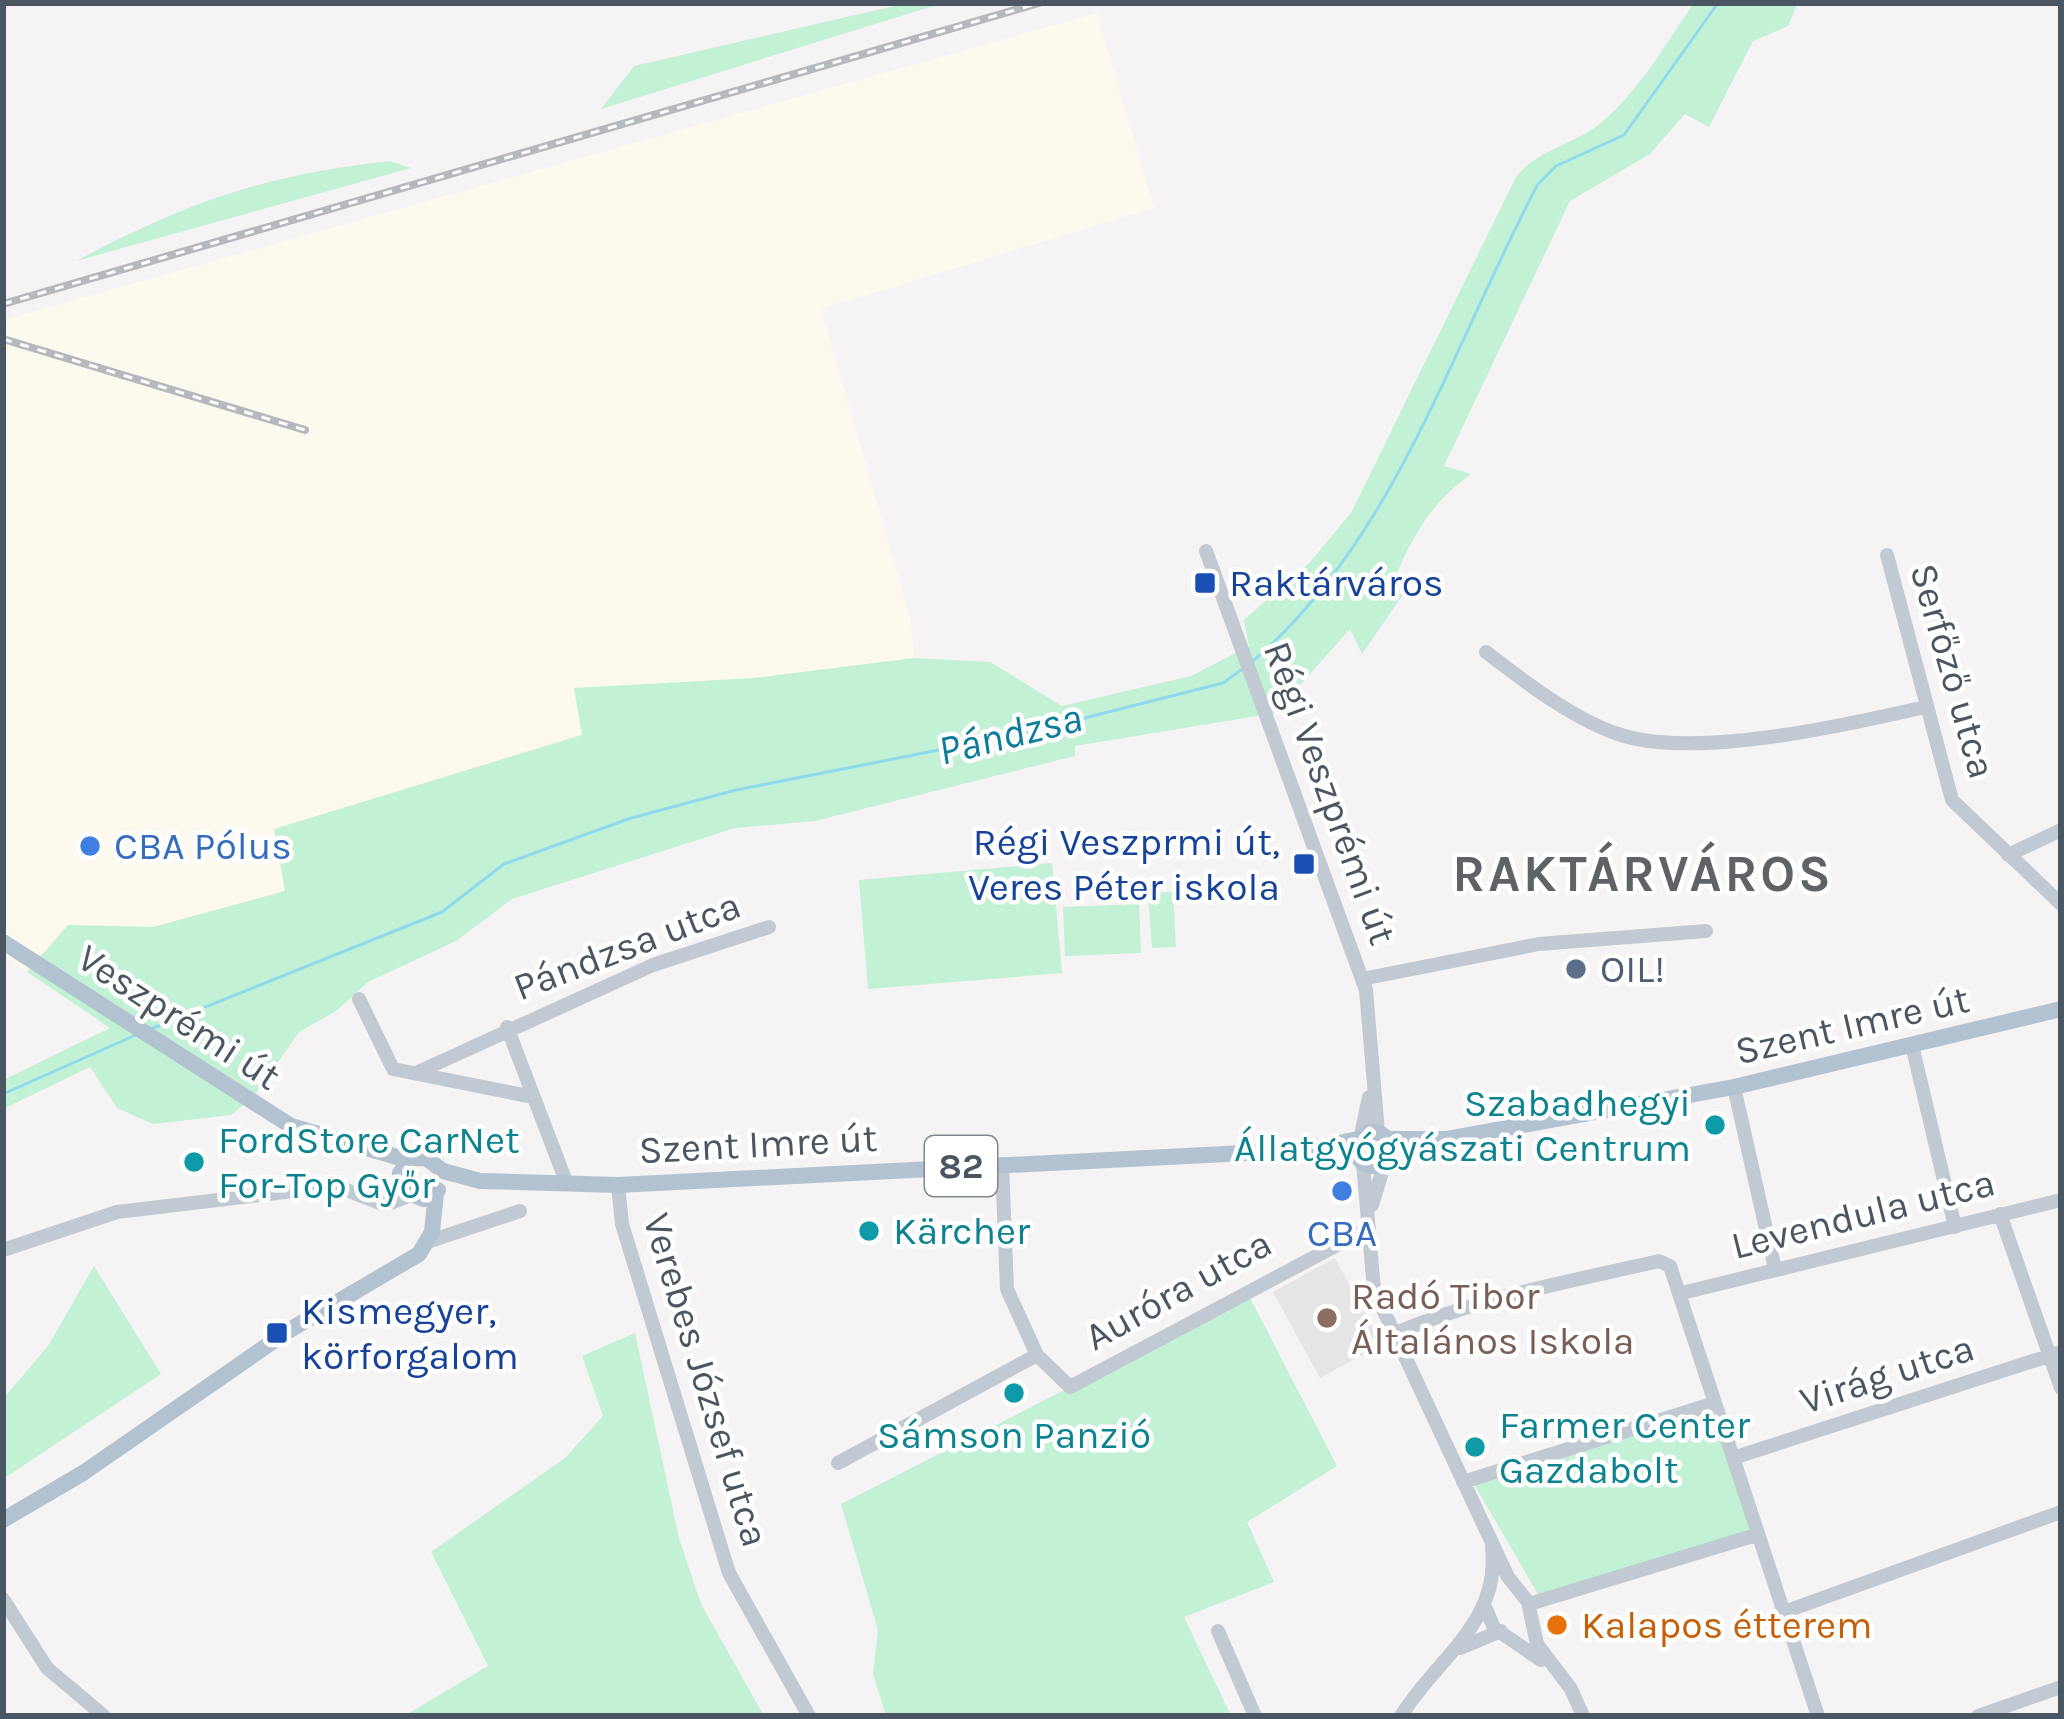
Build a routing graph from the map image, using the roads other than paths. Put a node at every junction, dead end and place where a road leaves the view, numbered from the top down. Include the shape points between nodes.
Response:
1 (1206, 550) dead end
2 (1887, 555) dead end
3 (1486, 652) dead end
4 (1925, 707) junction
5 (2061, 830) edge
6 (2008, 855) junction
7 (2061, 904) edge
8 (769, 928) dead end
9 (1706, 931) dead end
10 (3, 942) edge
11 (1362, 979) junction
12 (359, 999) dead end
13 (2061, 1010) edge
14 (507, 1027) junction
15 (1912, 1045) junction
16 (418, 1072) junction
17 (1735, 1087) junction
18 (533, 1097) junction
19 (323, 1138) junction
20 (1376, 1144) junction
21 (1304, 1150) junction
22 (411, 1160) junction
23 (1361, 1161) junction
24 (1001, 1164) junction
25 (437, 1166) junction
26 (504, 1183) junction
27 (567, 1184) junction
28 (618, 1185) junction
29 (406, 1190) junction
30 (437, 1191) junction
31 (2061, 1200) edge
32 (520, 1211) dead end
33 (2000, 1214) junction
34 (1955, 1227) junction
35 (1369, 1228) junction
36 (428, 1242) junction
37 (3, 1250) edge
38 (1774, 1269) junction
39 (1682, 1293) junction
40 (1391, 1335) junction
41 (1036, 1354) junction
42 (2056, 1354) edge
43 (2061, 1388) edge
44 (1715, 1402) junction
45 (1733, 1458) junction
46 (838, 1463) dead end
47 (1463, 1482) junction
48 (2061, 1512) edge
49 (3, 1520) edge
50 (1488, 1532) junction
51 (1756, 1534) junction
52 (3, 1599) edge
53 (1527, 1603) junction
54 (1488, 1604) junction
55 (1784, 1612) junction
56 (1218, 1631) dead end
57 (1503, 1632) junction
58 (1440, 1660) junction
59 (1567, 1684) junction
60 (2061, 1687) edge
61 (104, 1716) edge
62 (809, 1716) edge
63 (1255, 1716) edge
64 (1401, 1716) edge
65 (1583, 1716) edge
66 (1818, 1716) edge
67 (1978, 1716) edge

1 - 11 street, Régi Veszprémi út
2 - 4 street, Serfőző utca
3 - 4 street via 1600,725 1655,743 1816,732
4 - 6 street, Serfőző utca via 1952,800
5 - 6 street
6 - 7 street, Serfőző utca
8 - 14 street, Pándzsa utca via 652,965
9 - 11 street via 1539,944
10 - 19 main road, Veszprémi út / 82 via 258,1109
11 - 20 street, Régi Veszprémi út
12 - 16 street via 393,1069
13 - 15 main road, Szent Imre út / 82
14 - 16 street, Pándzsa utca
14 - 18 street, Pándzsa utca
15 - 17 main road, Szent Imre út / 82
15 - 34 street
16 - 18 street
17 - 20 main road, Szent Imre út / 82 via 1446,1139
17 - 38 street
18 - 27 street, Pándzsa utca
19 - 22 main road, Veszprémi út / 82
19 - 29 main road, Veszprémi út / 82 via 385,1162
20 - 21 main road, Szent Imre út / 82
20 - 23 main road
20 - 23 main road, 82 via 1378,1165
20 - 35 street, Régi Veszprémi út
21 - 23 main road, Szent Imre út / 82
21 - 24 main road, Szent Imre út / 82
22 - 25 main road, 82
22 - 29 main road
23 - 35 street
24 - 28 main road, Szent Imre út / 82
24 - 41 street via 1007,1289
25 - 26 main road, Szent Imre út / 82
25 - 30 main road
26 - 27 main road, Szent Imre út / 82
26 - 30 main road, Szent Imre út / 82
27 - 28 main road, Szent Imre út / 82
28 - 62 street, Verebes József utca via 622,1224 729,1573
29 - 30 main road, 82
29 - 36 main road via 425,1214
29 - 37 street via 382,1195 335,1186 117,1212
30 - 36 main road
31 - 33 street, Levendula utca
32 - 36 street
33 - 34 street, Levendula utca
33 - 42 street
34 - 38 street, Levendula utca
35 - 40 street via 1374,1290
35 - 41 street, Auróra utca via 1070,1387
36 - 49 main road via 410,1261 288,1331
38 - 39 street, Levendula utca
39 - 40 street via 1674,1270 1659,1261 1455,1308
39 - 44 street
40 - 47 street
41 - 46 street, Auróra utca
42 - 43 street
42 - 45 street, Virág utca
44 - 45 street
44 - 47 street
45 - 51 street
47 - 50 street
48 - 55 street
50 - 53 street
50 - 54 street
51 - 53 street
51 - 55 street
52 - 61 street via 47,1668
53 - 54 street via 1502,1589
53 - 57 street via 1521,1629
53 - 59 street via 1537,1644
54 - 57 street via 1490,1623
54 - 58 street
55 - 66 street
56 - 63 street
57 - 58 street
57 - 59 street
58 - 64 street
59 - 65 street
60 - 67 street

